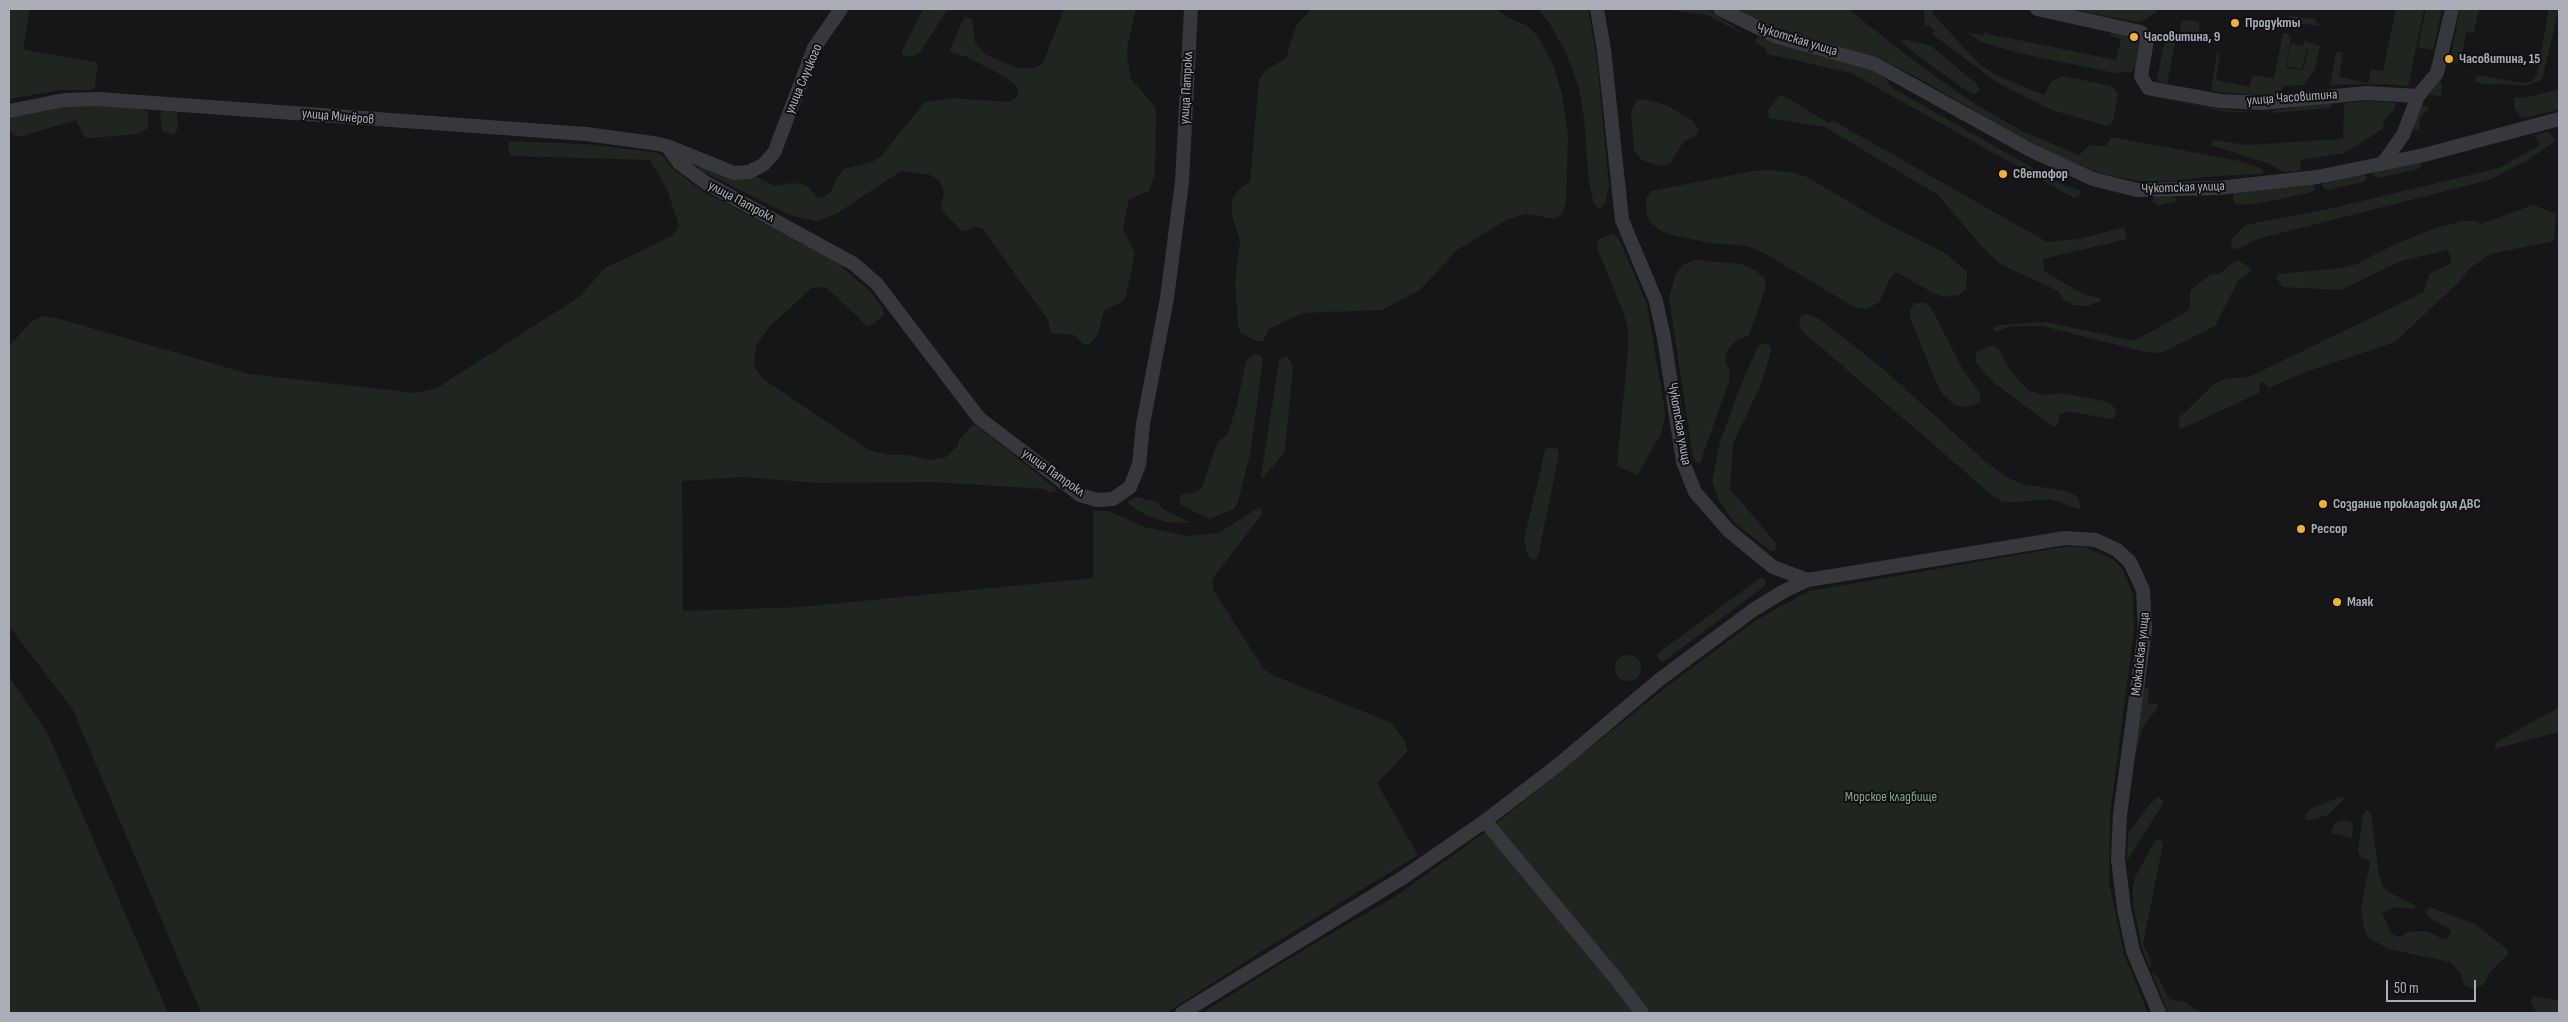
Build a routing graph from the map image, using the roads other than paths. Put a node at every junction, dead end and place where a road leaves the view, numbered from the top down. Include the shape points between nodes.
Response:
1 (841, 9) edge
2 (1191, 9) edge
3 (1597, 9) edge
4 (1720, 9) edge
5 (2037, 9) edge
6 (2452, 9) edge
7 (2418, 96) junction
8 (9, 111) edge
9 (2559, 119) edge
10 (667, 146) junction
11 (774, 153) joint
12 (2383, 163) junction
13 (1808, 580) junction
14 (1485, 821) junction
15 (1182, 1013) edge
16 (1642, 1013) edge
17 (2159, 1013) edge

1 - 11 street, улица Слуцкого via 814,48
2 - 10 street, улица Патрокл via 1182,182 1167,298 1143,424 1139,465 1130,487 1113,499 1097,500 1080,495 979,418 877,284 860,268 840,254 706,183 679,163
3 - 13 street, Чукотская улица via 1622,220 1656,300 1683,462 1695,492 1728,530 1773,567
4 - 12 street, Чукотская улица via 1775,36 1875,64 2030,150 2073,171 2116,186 2137,190 2218,188 2317,177
5 - 7 street, улица Часовитина via 2141,32 2147,40 2141,76 2144,83 2153,89 2262,103 2366,93
6 - 7 street via 2437,73
7 - 12 street via 2403,135
8 - 10 street, улица Минёров via 64,100 98,99 586,134
9 - 12 street, Чукотская улица
10 - 11 street, улица Минёров via 734,173 749,172
13 - 14 street via 1753,610 1666,674 1558,765
13 - 17 street, Можайская улица via 2065,538 2096,540 2117,550 2130,562 2143,590 2146,618 2120,815 2120,881 2133,951
14 - 15 street via 1404,877
14 - 16 street

